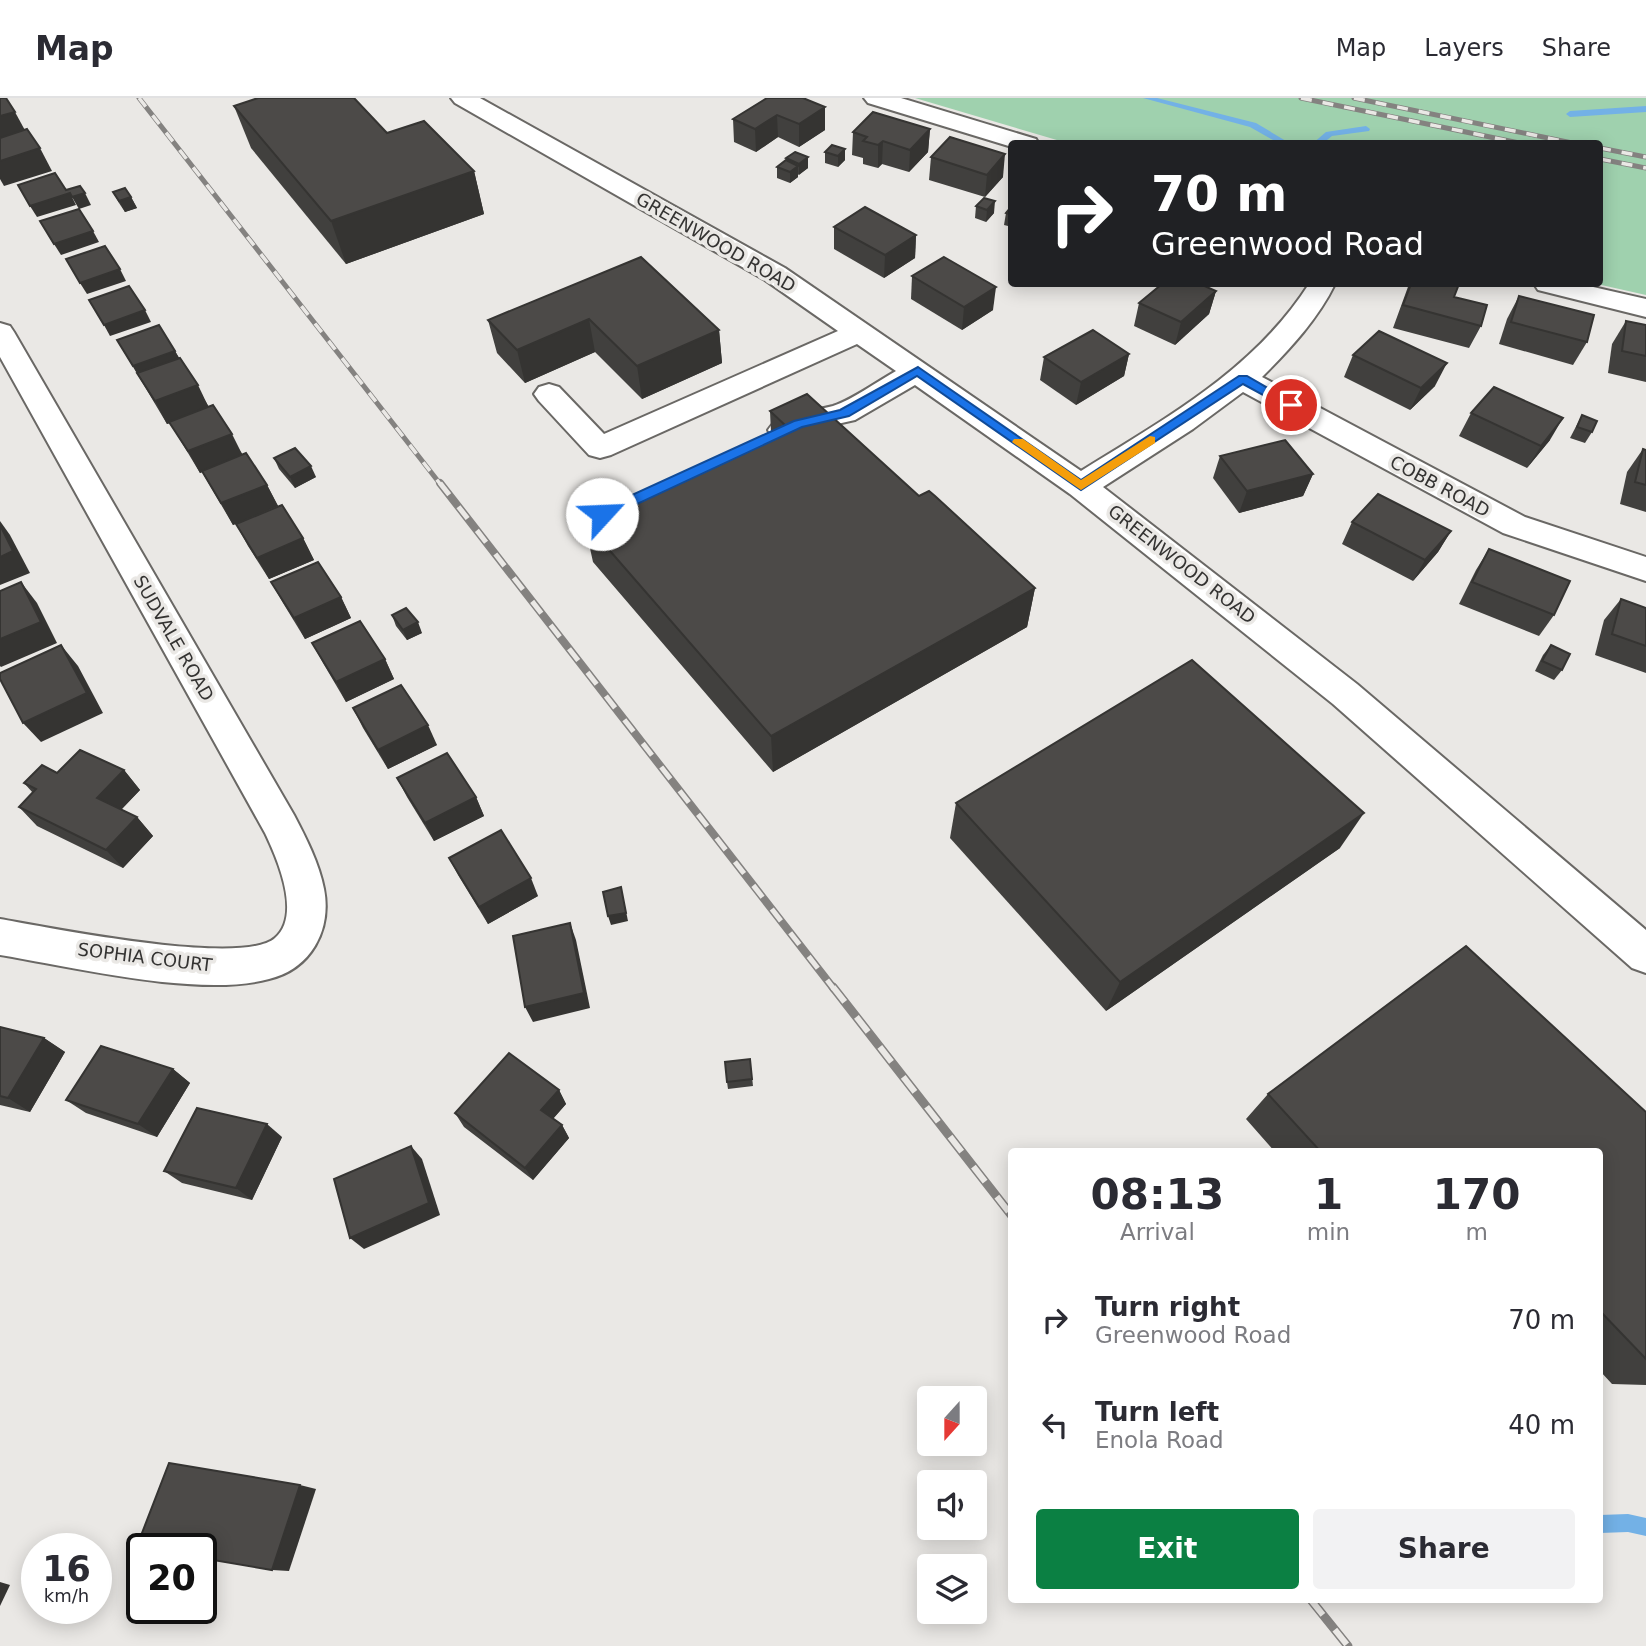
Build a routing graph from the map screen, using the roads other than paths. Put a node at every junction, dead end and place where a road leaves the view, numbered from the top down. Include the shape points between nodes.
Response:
1 (463, 98) edge
2 (876, 98) edge
3 (1014, 140) edge
4 (1320, 287) edge
5 (1560, 287) edge
6 (1646, 308) edge
7 (0, 332) edge
8 (860, 332) junction
9 (918, 371) junction
10 (1243, 379) junction
11 (550, 394) dead end
12 (761, 440) edge
13 (1081, 486) junction
14 (1646, 569) edge
15 (0, 937) edge
16 (288, 953) joint
17 (1646, 955) edge

1 - 8 street, GREENWOOD ROAD via 775,274
2 - 3 street
4 - 10 street via 1274,351
5 - 6 street
7 - 16 street, SUDVALE ROAD via 299,864 307,903 303,927
8 - 9 street, GREENWOOD ROAD
8 - 11 street via 600,448
9 - 12 street via 844,413 798,424
9 - 13 street, GREENWOOD ROAD
10 - 13 street
10 - 14 street, COBB ROAD via 1514,525
13 - 17 street, GREENWOOD ROAD via 1345,694
15 - 16 street, SOPHIA COURT via 214,967 257,965

